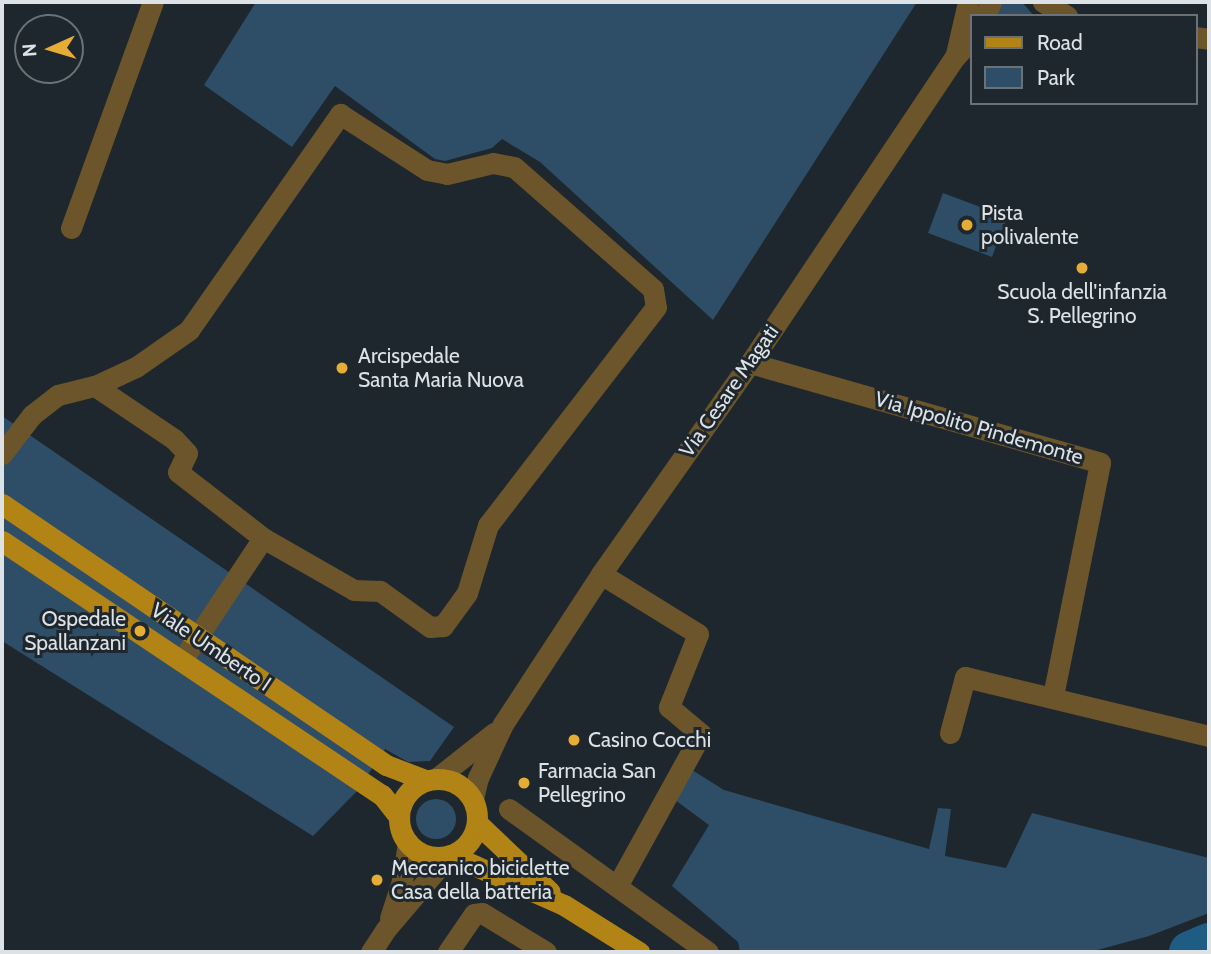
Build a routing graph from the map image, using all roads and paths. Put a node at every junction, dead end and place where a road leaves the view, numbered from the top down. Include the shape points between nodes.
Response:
1 (153, 2) edge
2 (968, 2) edge
3 (970, 41) edge
4 (955, 57) junction
5 (71, 228) dead end
6 (750, 363) junction
7 (96, 386) junction
8 (2, 454) edge
9 (2, 504) edge
10 (263, 538) junction
11 (2, 541) edge
12 (601, 574) junction
13 (195, 636) junction
14 (183, 659) junction
15 (1053, 697) junction
16 (503, 724) junction
17 (950, 733) dead end
18 (1209, 736) edge
19 (431, 779) junction
20 (473, 799) junction
21 (509, 809) dead end
22 (399, 817) junction
23 (477, 823) junction
24 (408, 842) junction
25 (450, 855) junction
26 (617, 887) junction
27 (564, 905) junction
28 (386, 929) junction
29 (371, 952) edge
30 (448, 952) edge
31 (546, 952) edge
32 (639, 952) edge
33 (708, 952) edge

1 - 5 street
2 - 4 street, Via Cesare Magati
3 - 4 street, Via Cesare Magati
4 - 6 street, Via Cesare Magati
6 - 12 street, Via Cesare Magati
6 - 15 street, Via Ippolito Pindemonte via 1100,463
7 - 8 street via 58,395 32,415
7 - 10 street via 174,439 187,453 178,472
7 - 10 street via 136,367 189,330 340,114 427,170 447,174 493,163 514,167 653,289 656,307 488,525 467,593 443,626 430,627 380,591 354,590
9 - 13 main road, Viale Umberto I
10 - 13 street
11 - 14 main road, Viale Umberto I
12 - 16 street, Via Cesare Magati
12 - 26 street via 698,634 669,707 701,734
13 - 14 street
13 - 19 main road, Viale Umberto I via 386,765
14 - 22 main road, Viale Umberto I via 382,795
15 - 17 street via 965,677
15 - 18 street
16 - 19 street, Via Cesare Magati via 482,745
16 - 20 street, Via Cesare Magati
19 - 20 main road, Viale Umberto I via 460,785
19 - 22 main road via 404,798
20 - 23 main road
21 - 26 street
22 - 24 main road, Viale Umberto I
23 - 25 main road via 467,845
23 - 27 main road
24 - 25 main road via 425,854
24 - 28 street via 402,882
25 - 27 main road
25 - 28 street
26 - 33 street
27 - 32 main road
28 - 29 street
30 - 31 street via 474,914 482,913

